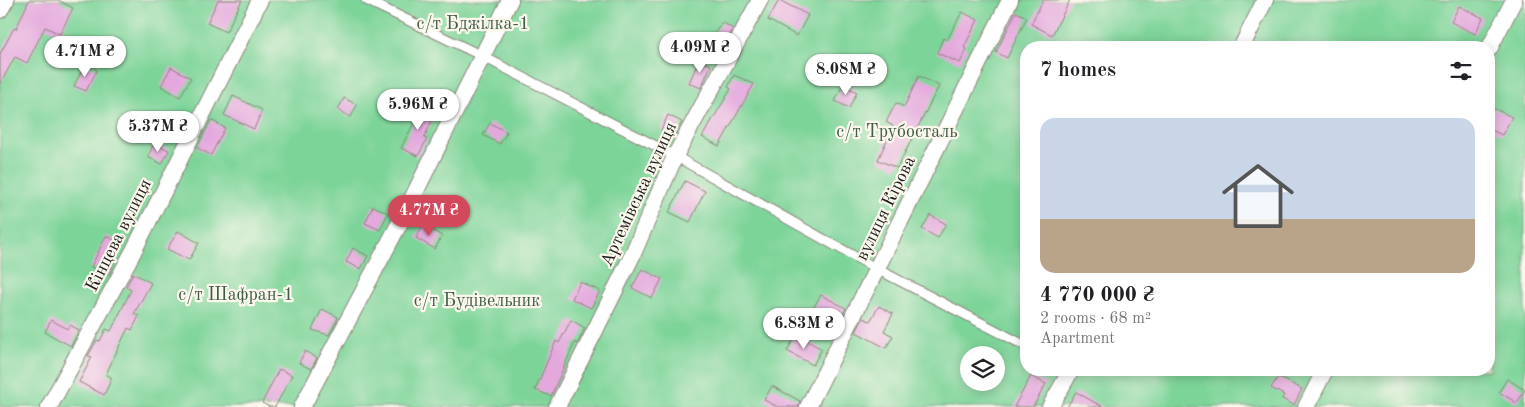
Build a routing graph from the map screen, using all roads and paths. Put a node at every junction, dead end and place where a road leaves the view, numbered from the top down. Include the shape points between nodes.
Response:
1 (6, 0) edge
2 (260, 0) edge
3 (366, 0) edge
4 (510, 0) edge
5 (760, 0) edge
6 (1010, 0) edge
7 (1265, 0) edge
8 (1514, 0) edge
9 (0, 10) edge
10 (1244, 41) edge
11 (1493, 41) edge
12 (482, 56) junction
13 (675, 156) junction
14 (877, 269) junction
15 (1020, 343) edge
16 (1068, 376) edge
17 (1322, 376) edge
18 (49, 407) edge
19 (302, 407) edge
20 (557, 407) edge
21 (808, 407) edge
22 (1050, 407) edge
23 (1306, 407) edge

1 - 9 street
2 - 18 street, Кінцева вулиця via 133,252
3 - 12 lane
4 - 12 street
5 - 13 street, Артемівська вулиця
6 - 14 street, вулиця Кірова
7 - 10 street
8 - 11 street
12 - 13 lane
12 - 19 street via 406,212
13 - 14 lane
13 - 20 street, Артемівська вулиця via 632,256
14 - 15 lane
14 - 21 street, вулиця Кірова
16 - 22 street
17 - 23 street

